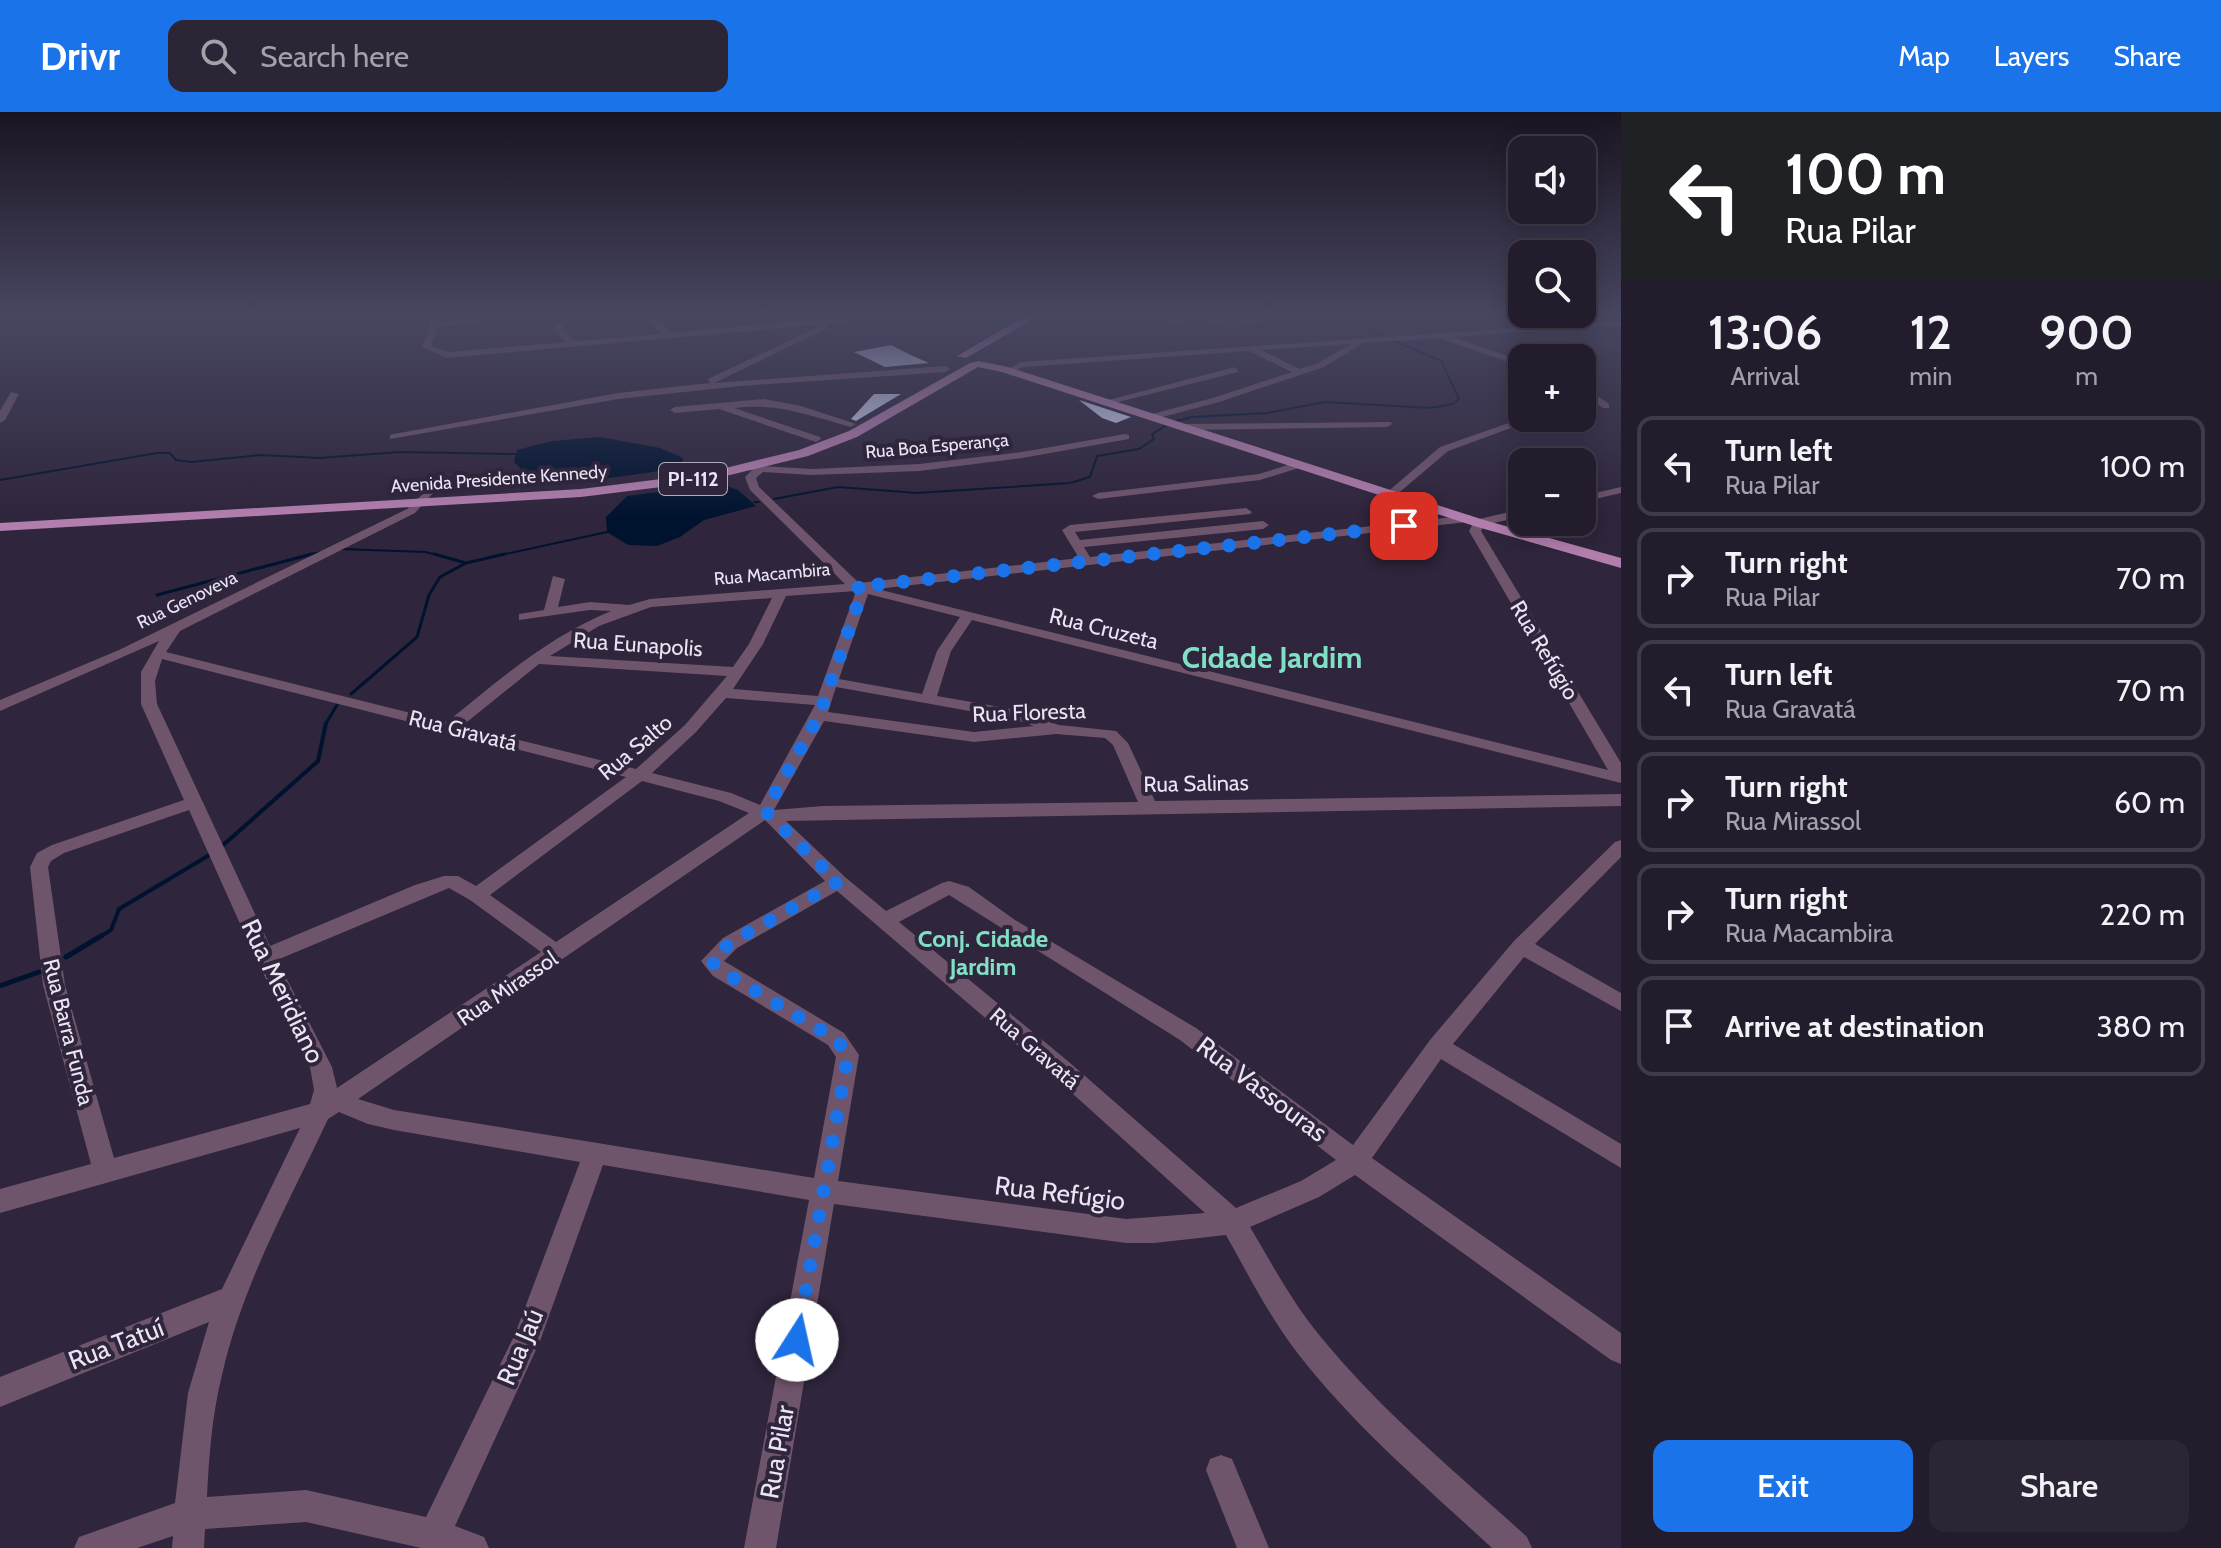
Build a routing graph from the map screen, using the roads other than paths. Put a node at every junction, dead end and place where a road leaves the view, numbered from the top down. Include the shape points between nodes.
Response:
1 (707, 384) edge
2 (756, 384) edge
3 (918, 384) edge
4 (942, 384) edge
5 (1050, 384) edge
6 (1179, 384) edge
7 (1263, 384) edge
8 (738, 389) dead end
9 (693, 391) junction
10 (711, 393) dead end
11 (0, 395) edge
12 (1596, 398) edge
13 (1106, 402) junction
14 (748, 403) junction
15 (721, 405) junction
16 (1606, 406) dead end
17 (696, 408) junction
18 (675, 410) dead end
19 (1151, 417) junction
20 (0, 420) edge
21 (851, 424) junction
22 (1387, 424) dead end
23 (1182, 427) junction
24 (1508, 428) edge
25 (394, 437) dead end
26 (1125, 437) dead end
27 (816, 439) junction
28 (1298, 465) junction
29 (756, 468) junction
30 (1621, 490) edge
31 (1391, 494) junction
32 (1098, 496) dead end
33 (1596, 496) edge
34 (424, 498) junction
35 (1246, 512) dead end
36 (1508, 515) edge
37 (1473, 520) junction
38 (0, 524) edge
39 (1263, 525) dead end
40 (1076, 544) junction
41 (1086, 560) junction
42 (1621, 563) edge
43 (558, 579) dead end
44 (860, 588) junction
45 (780, 595) junction
46 (629, 608) junction
47 (550, 611) junction
48 (524, 617) dead end
49 (967, 617) junction
50 (174, 629) junction
51 (158, 654) junction
52 (534, 659) junction
53 (739, 672) junction
54 (831, 682) junction
55 (725, 693) junction
56 (929, 697) junction
57 (0, 706) edge
58 (821, 708) junction
59 (450, 727) junction
60 (1056, 729) junction
61 (637, 775) junction
62 (1621, 778) edge
63 (1621, 800) edge
64 (193, 803) junction
65 (1149, 807) junction
66 (768, 814) junction
67 (1621, 846) edge
68 (838, 882) junction
69 (477, 895) junction
70 (886, 920) junction
71 (1521, 946) junction
72 (558, 954) junction
73 (265, 957) junction
74 (1621, 1003) edge
75 (1438, 1046) junction
76 (330, 1106) junction
77 (595, 1155) junction
78 (1621, 1157) edge
79 (1356, 1161) junction
80 (106, 1173) junction
81 (824, 1191) junction
82 (0, 1201) edge
83 (1233, 1222) junction
84 (232, 1299) junction
85 (1621, 1350) edge
86 (0, 1392) edge
87 (1221, 1470) dead end
88 (191, 1514) junction
89 (434, 1535) junction
90 (90, 1548) edge
91 (188, 1548) edge
92 (473, 1548) edge
93 (760, 1548) edge
94 (1253, 1548) edge
95 (1516, 1548) edge

1 - 9 street
2 - 9 street
3 - 21 main road, Avenida Presidente Kennedy / PI-112
4 - 29 main road, Avenida Presidente Kennedy / PI-112 via 853,434
5 - 13 main road
6 - 13 street
7 - 19 street
8 - 14 street
9 - 17 street
9 - 25 street via 595,400
10 - 15 street
11 - 20 street via 14,394
12 - 16 street
13 - 19 main road
14 - 15 street
14 - 21 street via 798,408
15 - 17 street
15 - 27 street
17 - 18 street
19 - 23 main road
21 - 27 main road, Avenida Presidente Kennedy / PI-112
22 - 23 street
23 - 28 main road
24 - 31 street via 1437,453
26 - 29 street, Rua Boa Esperança via 926,468
27 - 34 main road, Avenida Presidente Kennedy / PI-112 via 735,463 656,477
28 - 31 main road
28 - 32 street via 1260,477
29 - 34 main road, Avenida Presidente Kennedy / PI-112 via 621,490
29 - 44 street via 750,477 754,488
30 - 33 street
31 - 37 main road
34 - 38 main road, Avenida Presidente Kennedy / PI-112
34 - 50 street, Rua Genoveva via 389,523
35 - 40 street via 1072,528 1068,530
36 - 37 street, Rua Macambira
37 - 41 street, Rua Macambira
37 - 42 main road
37 - 62 street, Rua Refúgio via 1476,535
39 - 40 street
40 - 41 street
41 - 44 street, Rua Macambira
43 - 47 street
44 - 45 street, Rua Macambira
44 - 49 street, Rua Cruzeta
44 - 54 street, Rua Mirassol
45 - 46 street, Rua Macambira via 661,601
45 - 53 street, Rua Salto
46 - 47 street
46 - 52 street, Rua Macambira
47 - 48 street
49 - 56 street via 941,656
49 - 62 street, Rua Cruzeta
50 - 51 street, Rua Meridiano
50 - 57 street, Rua Genoveva
51 - 59 street, Rua Gravatá
51 - 64 street, Rua Meridiano via 144,681 149,704
52 - 53 street, Rua Eunapolis
52 - 59 street, Rua Macambira
53 - 55 street, Rua Salto
54 - 56 street
54 - 58 street, Rua Mirassol
55 - 58 street, Rua Floresta
55 - 61 street, Rua Salto
56 - 60 street via 1033,719
58 - 60 street, Rua Floresta via 974,737
58 - 66 street, Rua Mirassol
59 - 61 street, Rua Gravatá
60 - 65 street, Rua Floresta via 1117,738
61 - 66 street, Rua Gravatá via 725,797
61 - 69 street, Rua Salto
63 - 65 street, Rua Salinas
64 - 73 street, Rua Meridiano
64 - 80 street, Rua Barra Funda via 58,849 39,867 54,985
65 - 66 street, Rua Salinas
66 - 68 street, Rua Gravatá
66 - 72 street, Rua Mirassol
67 - 71 street, Rua Refúgio
68 - 70 street, Rua Gravatá
68 - 81 street, Rua Pilar via 730,943 711,961 845,1048
69 - 72 street
69 - 73 street via 455,882 441,882
70 - 79 street, Rua Vassouras via 939,891 962,892 1188,1034
70 - 83 street, Rua Gravatá
71 - 74 street
71 - 75 street, Rua Refúgio
72 - 76 street, Rua Mirassol
73 - 76 street, Rua Meridiano via 321,1067
75 - 78 street
75 - 79 street, Rua Refúgio
76 - 77 street, Rua Refúgio
76 - 80 street, Rua Mirassol
76 - 84 street, Rua Meridiano
77 - 81 street, Rua Refúgio
77 - 89 street, Rua Jaú via 526,1341
79 - 83 street, Rua Refúgio via 1310,1189
79 - 85 street, Rua Vassouras
80 - 82 street, Rua Mirassol
81 - 83 street, Rua Refúgio via 1126,1231
81 - 93 street, Rua Pilar
83 - 95 street, Rua Gravatá via 1309,1345 1371,1416
84 - 86 street, Rua Tatuí
84 - 88 street, Rua Meridiano via 202,1400
87 - 94 street
88 - 89 street via 306,1506
88 - 90 street
88 - 91 street, Rua Meridiano
89 - 92 street

